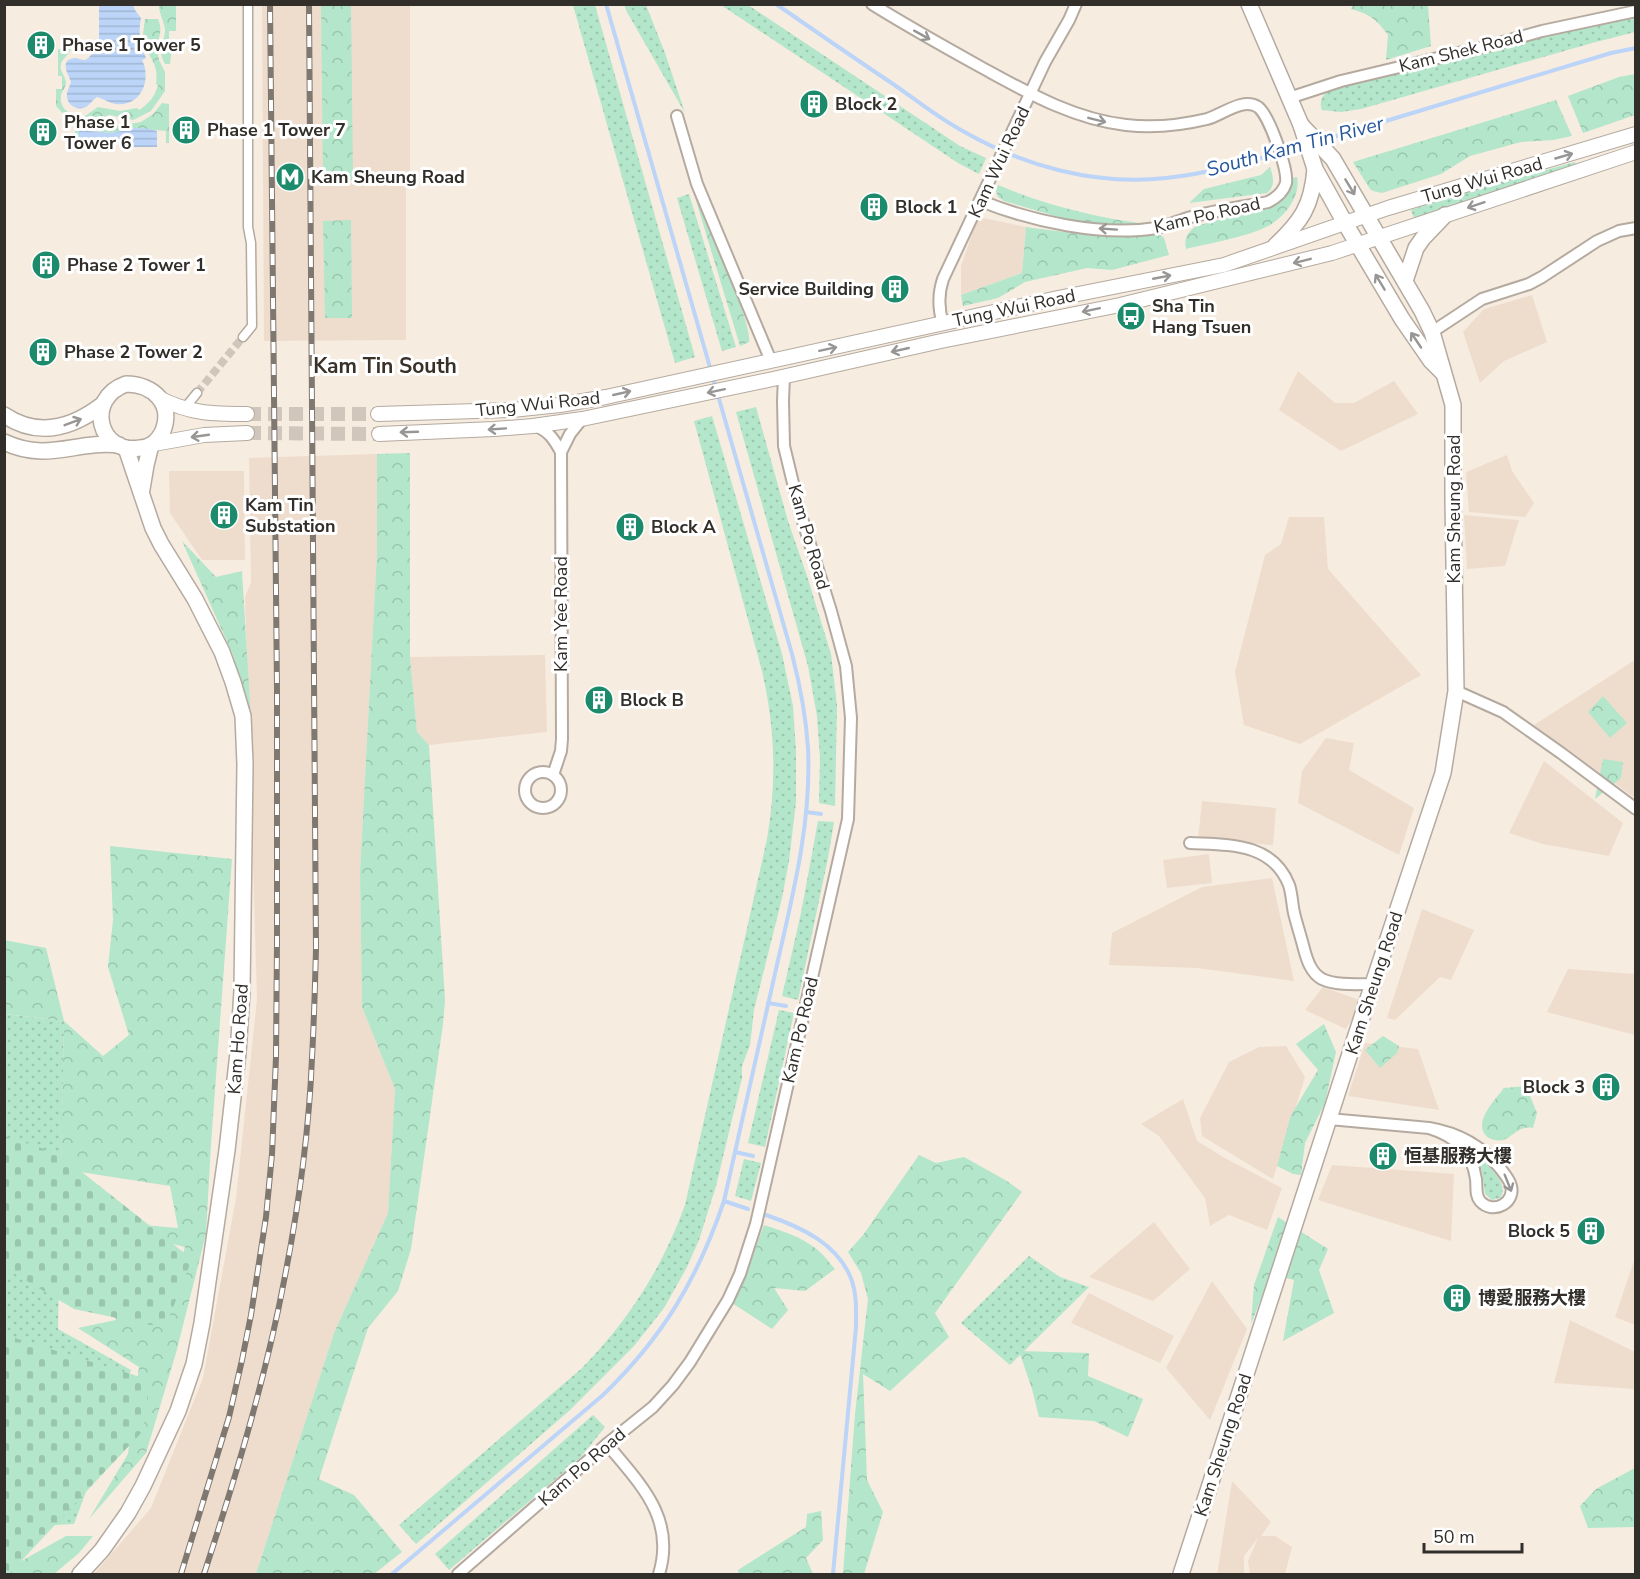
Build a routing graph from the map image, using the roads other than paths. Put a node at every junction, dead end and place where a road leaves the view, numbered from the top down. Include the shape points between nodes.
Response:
1 (248, 4) edge
2 (872, 4) edge
3 (1076, 4) edge
4 (1249, 4) edge
5 (1635, 10) edge
6 (1030, 94) junction
7 (1288, 98) junction
8 (677, 116) dead end
9 (1299, 120) junction
10 (1635, 134) edge
11 (1635, 152) edge
12 (1315, 168) junction
13 (981, 201) junction
14 (1367, 215) junction
15 (1444, 215) junction
16 (1345, 223) junction
17 (1635, 228) edge
18 (1380, 237) junction
19 (1358, 245) junction
20 (1275, 246) junction
21 (1405, 281) junction
22 (943, 324) junction
23 (1432, 332) junction
24 (243, 338) tunnel mouth
25 (771, 361) junction
26 (1444, 374) junction
27 (779, 377) junction
28 (197, 393) tunnel mouth
29 (159, 398) junction
30 (102, 405) junction
31 (184, 409) junction
32 (247, 414) tunnel mouth
33 (378, 414) tunnel mouth
34 (4, 415) edge
35 (582, 419) junction
36 (533, 426) junction
37 (247, 433) tunnel mouth
38 (379, 434) tunnel mouth
39 (4, 442) edge
40 (152, 445) junction
41 (122, 447) junction
42 (561, 452) junction
43 (142, 492) junction
44 (1456, 691) junction
45 (552, 775) dead end
46 (1635, 809) edge
47 (1190, 843) dead end
48 (1373, 984) junction
49 (1329, 1119) junction
50 (1429, 1128) junction
51 (607, 1444) junction
52 (80, 1575) edge
53 (458, 1575) edge
54 (659, 1575) edge
55 (1181, 1575) edge

1 - 24 street via 252,326
2 -> 6 street, Kam Po Road
3 - 6 street, Kam Wui Road
4 - 7 main road, Kam Sheung Road
5 - 7 street, Kam Shek Road via 1341,81
6 - 13 street, Kam Wui Road
6 -> 13 street, Kam Po Road via 1090,118 1128,125 1189,122 1252,104 1260,108 1271,126 1286,183 1277,198 1268,202 1190,217 1158,228 1073,226
7 - 9 main road, Kam Sheung Road
8 - 25 street via 697,184
9 - 12 main road, Kam Sheung Road
9 -> 14 main road, Kam Sheung Road via 1333,159
14 -> 10 street, Tung Wui Road
11 -> 15 street, Tung Wui Road
12 - 16 main road, Kam Sheung Road
12 - 20 main road via 1314,188 1304,212
13 - 22 street, Kam Wui Road via 940,288
14 - 16 street, Tung Wui Road
14 - 18 main road, Kam Sheung Road
15 - 18 street, Tung Wui Road
15 - 21 main road via 1416,248
16 - 19 main road, Kam Sheung Road
16 - 20 street, Tung Wui Road
17 - 23 street via 1597,241 1529,284 1482,299
18 - 19 street, Tung Wui Road
18 - 21 main road, Kam Sheung Road
26 -> 19 main road, Kam Sheung Road via 1407,327
19 -> 27 street, Tung Wui Road via 1120,304
22 -> 20 street, Tung Wui Road via 1224,265
21 - 23 main road, Kam Sheung Road
25 -> 22 street, Tung Wui Road
23 - 26 main road, Kam Sheung Road
33 -> 25 street, Tung Wui Road via 535,408 606,397
26 - 44 main road, Kam Sheung Road via 1453,405
27 -> 35 street, Tung Wui Road
27 - 51 street, Kam Po Road via 784,446 846,666 851,718 848,819 762,1201 740,1274 722,1311 674,1385
28 - 31 street
29 - 30 main road via 143,386 126,384 110,393
29 - 31 street
29 - 40 main road via 165,419 161,435
34 -> 30 main road via 21,425 50,428 78,420
30 - 41 main road via 104,431
31 - 32 street
35 - 36 street, Tung Wui Road
35 - 42 street
36 -> 38 street, Tung Wui Road
36 - 42 street via 549,434
37 -> 40 street via 204,435
39 - 41 main road via 39,451 102,444
40 - 41 main road via 139,449
40 - 43 main road, Kam Ho Road
41 - 43 main road, Kam Ho Road
42 - 45 street, Kam Yee Road via 562,739
43 - 52 main road, Kam Ho Road via 160,544 195,598 222,652 243,716 246,764 242,992 225,1161 194,1364 178,1411 128,1514
44 - 46 street via 1503,712
44 - 48 main road, Kam Sheung Road via 1443,773
47 - 48 street via 1234,845 1272,860 1290,887 1311,970 1330,982
48 - 49 main road, Kam Sheung Road
49 - 50 street
49 - 55 main road, Kam Sheung Road
50 -> 50 street via 1442,1130 1463,1138 1494,1161 1512,1190 1505,1204 1490,1208 1482,1204 1464,1149 1446,1133
51 - 53 street, Kam Po Road
51 - 54 street via 647,1495 662,1526 664,1552

